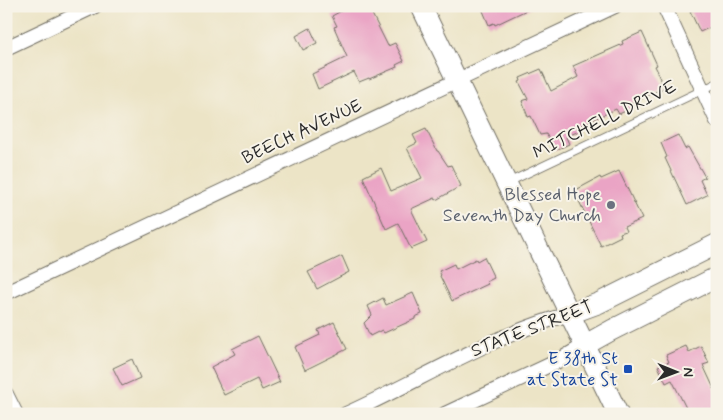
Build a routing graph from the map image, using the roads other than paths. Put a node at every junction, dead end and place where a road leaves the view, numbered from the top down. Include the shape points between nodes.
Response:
1 (96, 6) edge
2 (422, 6) edge
3 (615, 6) edge
4 (664, 6) edge
5 (6, 48) edge
6 (457, 80) junction
7 (717, 83) edge
8 (702, 90) junction
9 (717, 121) edge
10 (506, 183) junction
11 (717, 244) edge
12 (717, 278) edge
13 (6, 293) edge
14 (569, 314) junction
15 (585, 345) junction
16 (6, 394) edge
17 (16, 414) edge
18 (346, 414) edge
19 (445, 414) edge
20 (618, 414) edge

1 - 5 street
2 - 6 main road
3 - 6 street, BEECH AVENUE
4 - 8 street
6 - 10 main road
6 - 13 street, BEECH AVENUE
7 - 8 lane, MITCHELL DRIVE
8 - 9 street
8 - 10 lane, MITCHELL DRIVE
10 - 14 main road
11 - 14 main road, STATE STREET
12 - 15 main road, STATE STREET
14 - 15 main road
14 - 18 street, STATE STREET via 492,341
15 - 19 street, STATE STREET
15 - 20 main road
16 - 17 street

